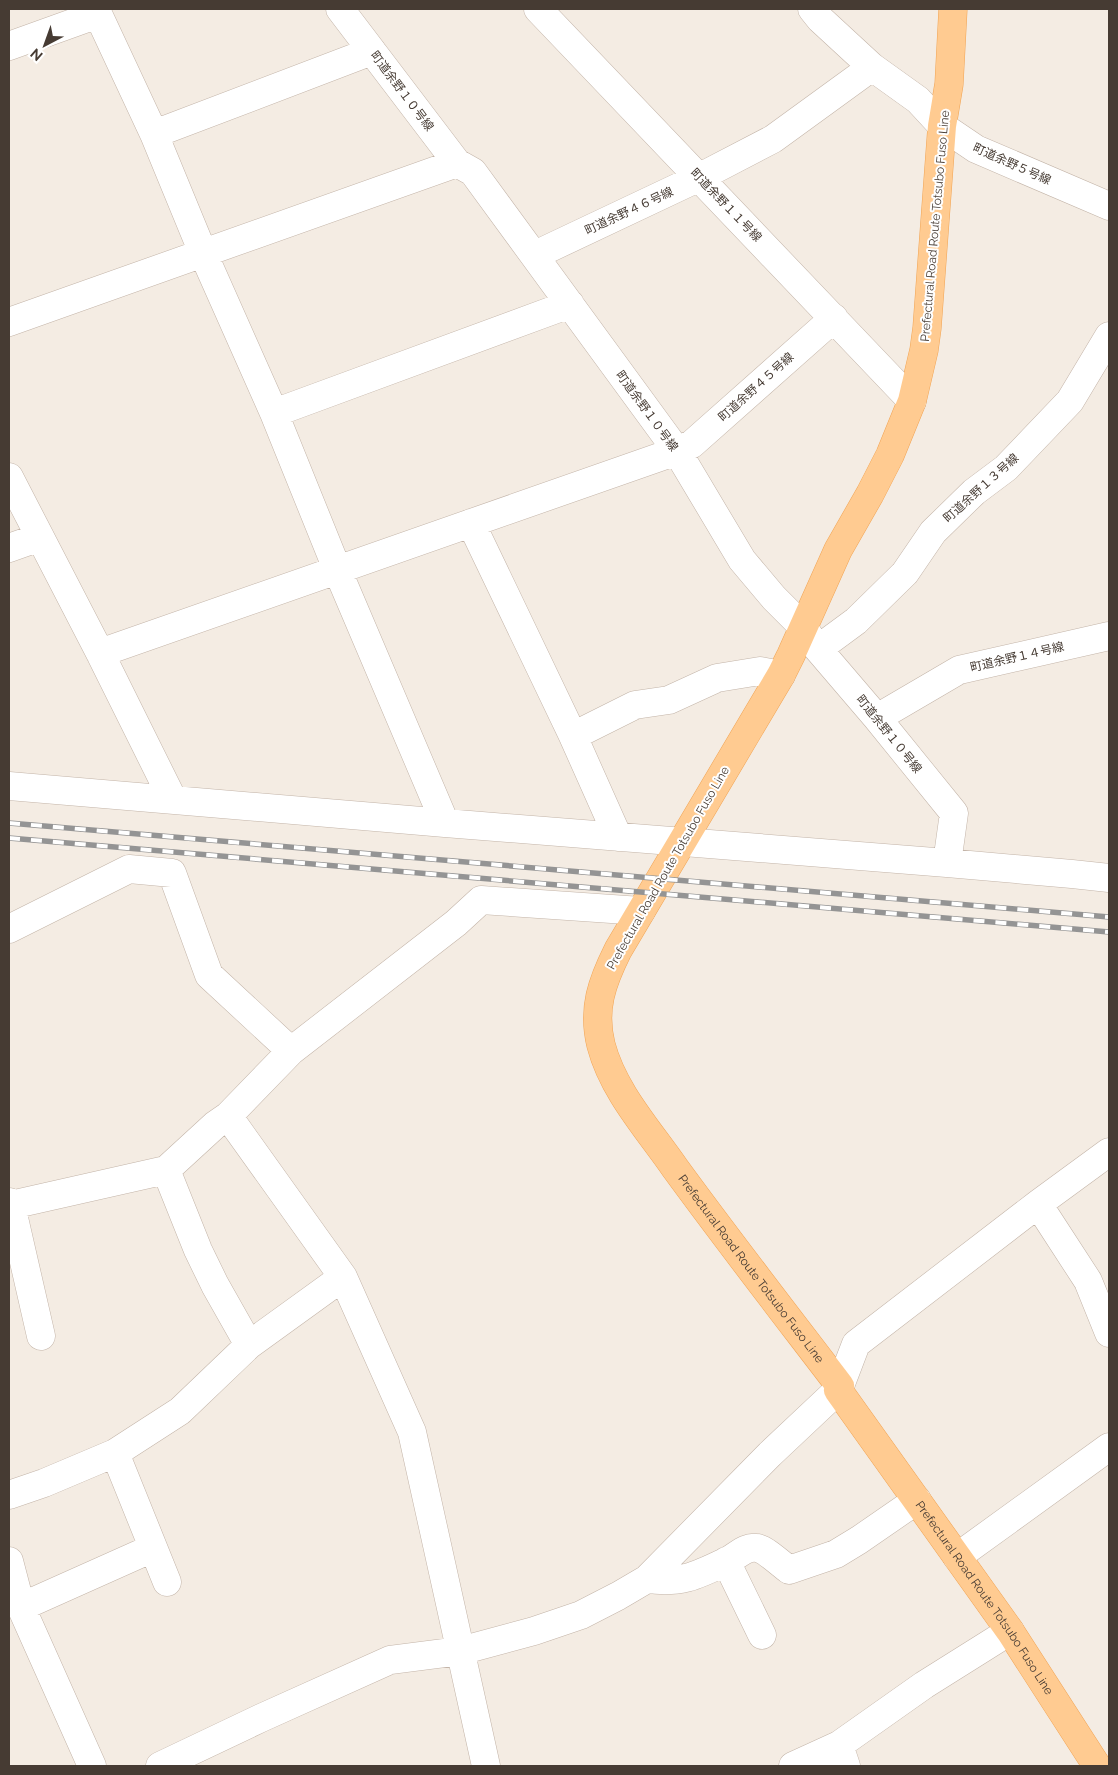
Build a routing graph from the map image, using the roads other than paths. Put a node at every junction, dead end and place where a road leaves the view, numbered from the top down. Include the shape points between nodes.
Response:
1 (340, 9) edge
2 (538, 9) edge
3 (812, 9) edge
4 (952, 9) edge
5 (102, 10) edge
6 (9, 46) edge
7 (372, 51) junction
8 (872, 67) junction
9 (942, 126) junction
10 (154, 134) junction
11 (457, 163) junction
12 (700, 177) junction
13 (1109, 206) edge
14 (203, 253) junction
15 (535, 255) junction
16 (570, 304) junction
17 (834, 318) junction
18 (9, 322) edge
19 (1109, 336) edge
20 (912, 401) junction
21 (274, 413) junction
22 (677, 451) junction
23 (9, 477) edge
24 (471, 523) junction
25 (40, 537) junction
26 (9, 548) edge
27 (336, 569) junction
28 (1109, 636) edge
29 (811, 638) junction
30 (100, 652) junction
31 (781, 675) junction
32 (877, 718) junction
33 (573, 736) junction
34 (9, 786) edge
35 (173, 800) junction
36 (445, 823) junction
37 (618, 837) junction
38 (683, 842) junction
39 (947, 863) junction
40 (1109, 878) edge
41 (641, 911) junction
42 (9, 929) edge
43 (291, 1051) junction
44 (228, 1116) junction
45 (1109, 1154) edge
46 (166, 1170) junction
47 (10, 1204) edge
48 (1038, 1204) junction
49 (343, 1276) junction
50 (1109, 1333) edge
51 (41, 1336) dead end
52 (249, 1345) junction
53 (839, 1388) junction
54 (1109, 1447) edge
55 (115, 1453) junction
56 (9, 1495) edge
57 (916, 1500) junction
58 (153, 1548) junction
59 (957, 1557) junction
60 (9, 1561) edge
61 (726, 1561) junction
62 (647, 1579) junction
63 (167, 1582) dead end
64 (21, 1607) junction
65 (1010, 1631) junction
66 (762, 1634) dead end
67 (460, 1651) junction
68 (843, 1756) edge
69 (92, 1766) edge
70 (160, 1766) edge
71 (486, 1766) edge
72 (793, 1766) edge
73 (1097, 1766) edge

1 - 7 street, 町道余野１０号線
2 - 12 street, 町道余野１１号線
3 - 8 street, 町道余野５号線
4 - 9 main road, Prefectural Road Route Totsubo Fuso Line via 949,84
5 - 6 street
5 - 10 street
7 - 10 street
7 - 11 street, 町道余野１０号線
8 - 9 street, 町道余野５号線 via 918,100
8 - 12 street, 町道余野４６号線 via 773,139
9 - 13 street, 町道余野５号線 via 976,150
9 - 20 main road, Prefectural Road Route Totsubo Fuso Line via 927,328
10 - 14 street
11 - 14 street
11 - 15 street, 町道余野１０号線 via 473,172
12 - 15 street, 町道余野４６号線
12 - 17 street, 町道余野１１号線
14 - 18 street
14 - 21 street
15 - 16 street, 町道余野１０号線
16 - 21 street
16 - 22 street, 町道余野１０号線
17 - 20 street, 町道余野１１号線
17 - 22 street, 町道余野４５号線 via 692,444
19 - 29 street, 町道余野１３号線 via 1070,401 1006,468 974,492 933,532 906,573 856,621
20 - 29 main road, Prefectural Road Route Totsubo Fuso Line via 890,455 838,550
21 - 27 street
22 - 24 street, 町道余野４５号線
22 - 29 street, 町道余野１０号線 via 742,560
23 - 25 street
24 - 27 street, 町道余野４５号線
24 - 33 street
25 - 26 street
25 - 30 street
27 - 30 street, 町道余野４５号線
27 - 36 street
28 - 32 street, 町道余野１４号線 via 959,670
29 - 31 main road, Prefectural Road Route Totsubo Fuso Line
29 - 32 street, 町道余野１０号線
30 - 35 street
31 - 33 street via 760,671 717,678 669,700 635,705
31 - 38 main road, Prefectural Road Route Totsubo Fuso Line
32 - 39 street, 町道余野１０号線 via 954,813
33 - 37 street
34 - 35 street
35 - 36 street
36 - 37 street
37 - 38 street
38 - 39 street
38 - 41 main road, Prefectural Road Route Totsubo Fuso Line
39 - 40 street
41 - 43 street via 481,900
41 - 53 main road, Prefectural Road Route Totsubo Fuso Line via 605,976 599,997 598,1021 607,1064 628,1102
42 - 43 street via 129,869 172,873 209,974
43 - 44 street
44 - 46 street
44 - 49 street
45 - 48 street
46 - 47 street
46 - 52 street via 214,1286
47 - 51 street
48 - 50 street via 1088,1281
48 - 53 street via 856,1344
49 - 52 street
49 - 67 street via 412,1432
52 - 55 street via 180,1410
53 - 57 main road, Prefectural Road Route Totsubo Fuso Line
53 - 62 street
54 - 59 street
55 - 56 street
55 - 58 street
57 - 59 main road, Prefectural Road Route Totsubo Fuso Line
57 - 61 street via 836,1554 789,1570 759,1548 750,1548
58 - 63 street
58 - 64 street
59 - 65 main road, Prefectural Road Route Totsubo Fuso Line
60 - 64 street
61 - 62 street via 685,1580 664,1582
61 - 66 street
62 - 67 street via 581,1615
64 - 69 street
65 - 68 street via 924,1685
65 - 73 main road, Prefectural Road Route Totsubo Fuso Line
67 - 70 street via 390,1660
67 - 71 street
68 - 72 street

